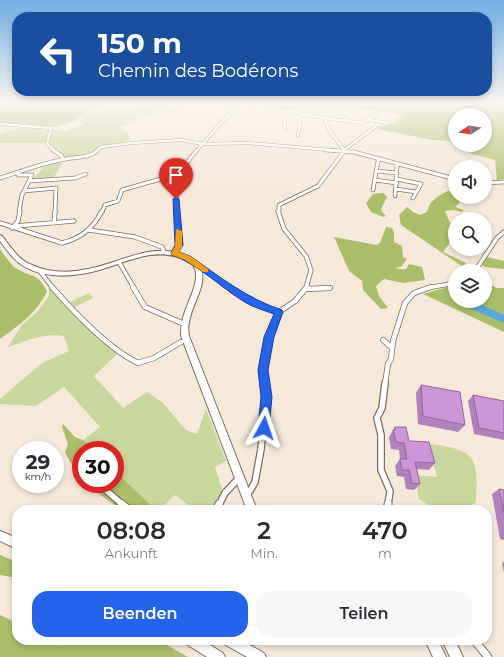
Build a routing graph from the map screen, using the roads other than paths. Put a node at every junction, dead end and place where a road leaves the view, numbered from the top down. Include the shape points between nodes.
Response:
1 (50, 133) edge
2 (213, 133) edge
3 (332, 133) edge
4 (367, 133) edge
5 (203, 144) junction
6 (344, 150) junction
7 (62, 159) junction
8 (378, 161) dead end
9 (398, 164) junction
10 (44, 166) junction
11 (39, 170) dead end
12 (376, 171) junction
13 (397, 173) junction
14 (14, 174) junction
15 (86, 174) dead end
16 (178, 174) junction
17 (448, 177) edge
18 (0, 178) edge
19 (397, 179) junction
20 (374, 180) junction
21 (29, 181) junction
22 (504, 182) edge
23 (396, 183) junction
24 (492, 183) edge
25 (396, 189) junction
26 (24, 190) junction
27 (373, 190) dead end
28 (416, 192) junction
29 (395, 196) dead end
30 (413, 198) dead end
31 (74, 221) dead end
32 (0, 223) edge
33 (54, 223) junction
34 (14, 227) junction
35 (89, 230) junction
36 (504, 232) edge
37 (0, 237) edge
38 (164, 252) junction
39 (175, 253) junction
40 (119, 262) junction
41 (193, 262) junction
42 (480, 264) edge
43 (39, 270) junction
44 (448, 284) edge
45 (330, 288) dead end
46 (306, 289) junction
47 (279, 312) junction
48 (184, 324) junction
49 (383, 340) dead end
50 (181, 342) dead end
51 (391, 348) junction
52 (238, 478) junction
53 (110, 493) edge
54 (245, 494) junction
55 (123, 505) edge
56 (219, 505) edge
57 (250, 505) edge
58 (388, 505) edge
59 (0, 536) edge
60 (12, 542) edge
61 (199, 645) edge
62 (237, 645) edge
63 (434, 645) edge
64 (451, 645) edge
65 (478, 645) edge
66 (219, 657) edge
67 (260, 657) edge
68 (440, 657) edge
69 (457, 657) edge
70 (488, 657) edge

1 - 7 street via 47,144 58,152
2 - 5 street
3 - 6 street
4 - 6 street
5 - 6 street via 248,143
5 - 7 street via 181,140 132,143 101,147 95,153 86,156
5 - 16 street
6 - 9 street
6 - 46 street via 318,186 279,205 284,229 306,256 311,270
7 - 10 street
8 - 12 street
9 - 13 street
9 - 17 street
10 - 11 street
10 - 14 street
12 - 13 street
12 - 20 street
13 - 19 street
14 - 18 street
14 - 21 street via 34,174
15 - 21 street via 79,177
16 - 35 street via 122,190 118,201 105,205
16 - 39 street via 175,185 179,245
19 - 23 street
19 - 28 street via 420,183
20 - 23 street
20 - 27 street
21 - 26 street
22 - 24 street
23 - 25 street
25 - 28 street
25 - 29 street
26 - 33 street via 56,188
26 - 34 street via 19,217
28 - 30 street
31 - 33 street
32 - 34 street
33 - 34 street
34 - 35 street via 62,243 70,242
35 - 38 street via 146,240 162,247
36 - 42 street
37 - 43 street via 22,262
38 - 39 street
38 - 40 street via 144,254
39 - 41 street
40 - 43 street via 97,269 69,273
40 - 48 street via 145,307
41 - 47 street via 246,299
41 - 48 street via 198,269 199,282
43 - 50 street via 61,296 104,338 134,362 149,360
44 - 51 street via 423,289 408,299
45 - 46 street
46 - 47 street via 295,301
47 - 54 street via 269,337 263,370 266,397 260,456 253,487
48 - 52 street via 188,346
49 - 51 street
51 - 58 street via 382,408 377,418 381,435 381,470 390,491
52 - 54 street
52 - 56 street
53 - 55 street
54 - 57 street
59 - 60 street
61 - 66 street
62 - 67 street
63 - 68 street
64 - 69 street
65 - 70 street

